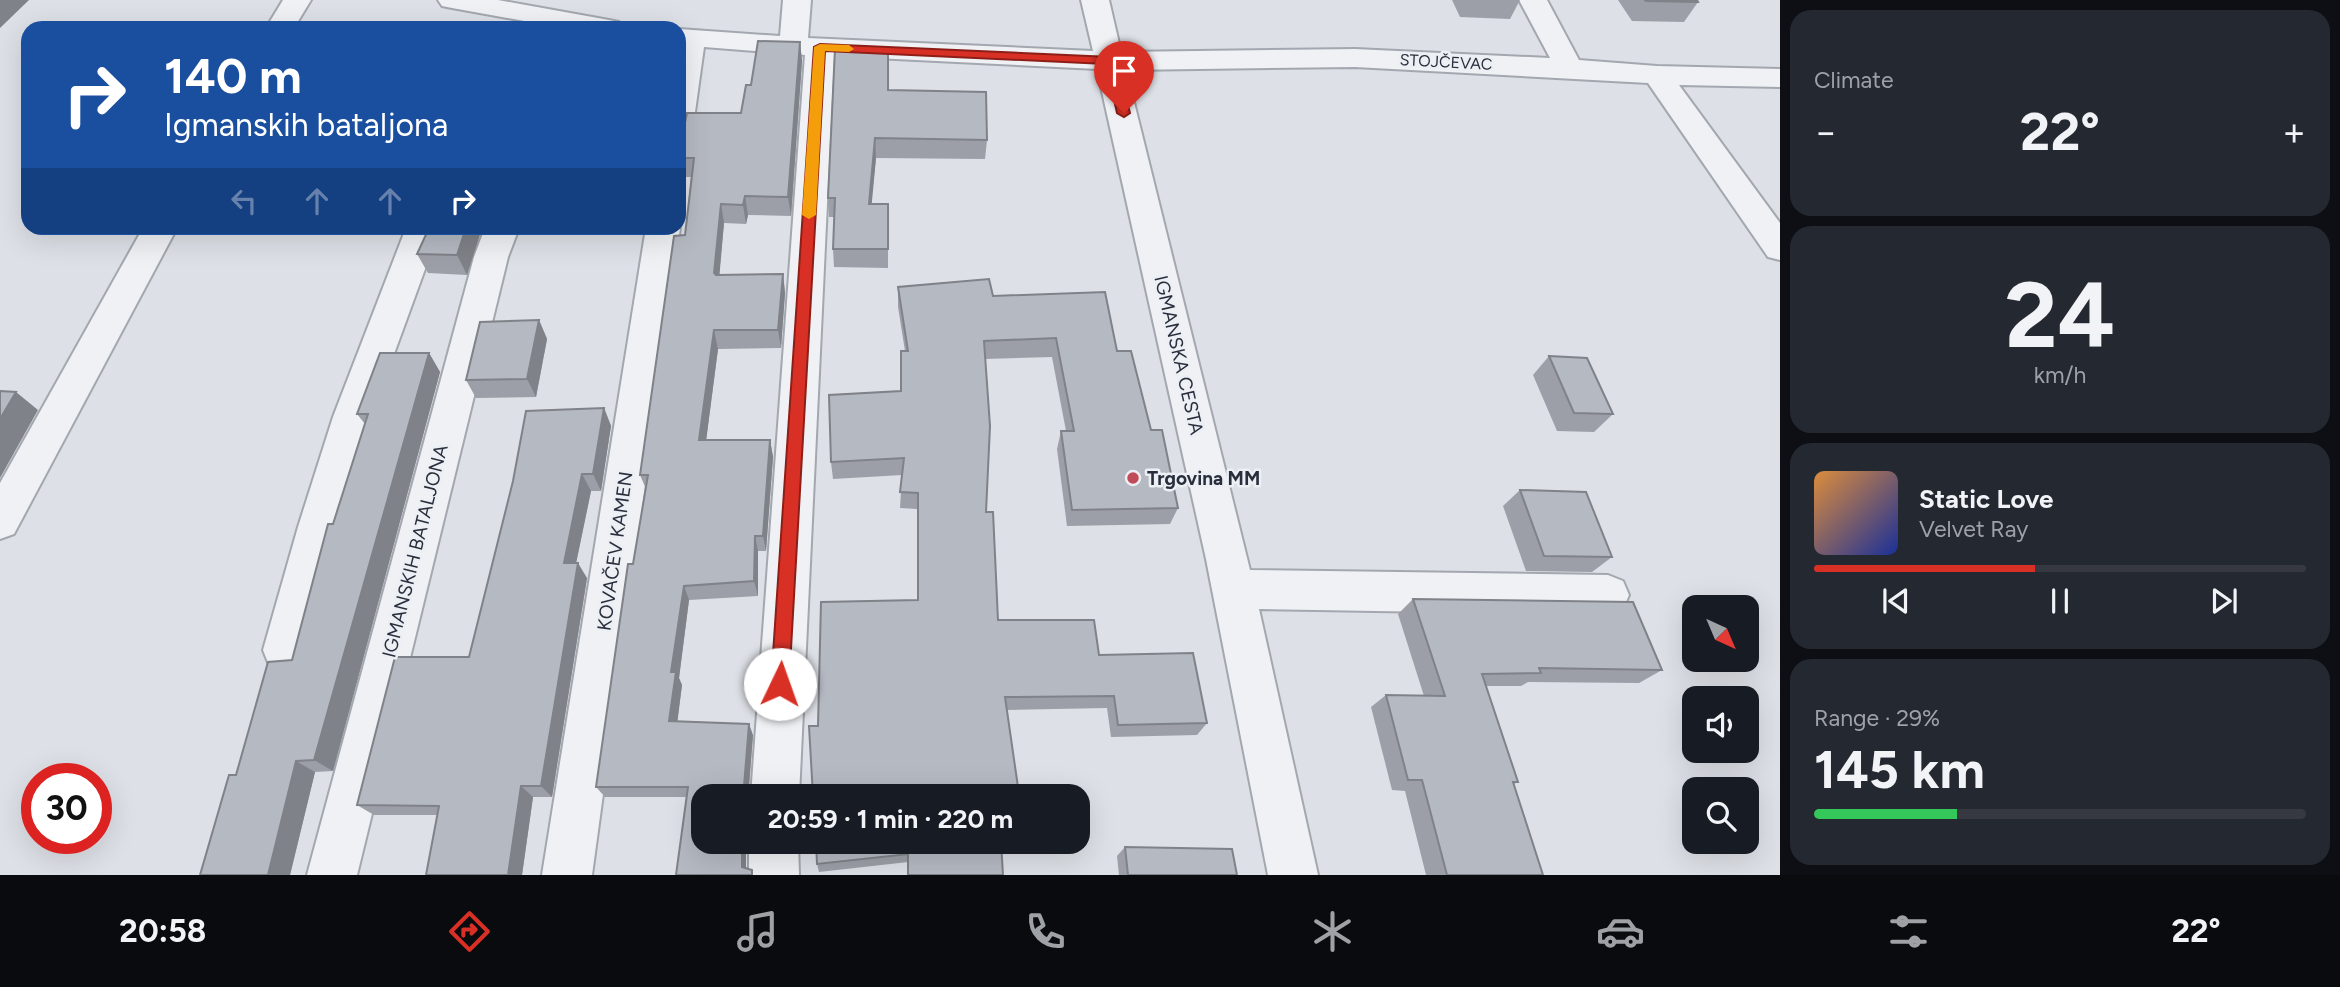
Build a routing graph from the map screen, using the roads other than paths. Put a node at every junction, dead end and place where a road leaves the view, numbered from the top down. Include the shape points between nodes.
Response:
1 (297, 0) edge
2 (797, 0) edge
3 (1095, 0) edge
4 (1533, 0) edge
5 (459, 1) edge
6 (508, 20) edge
7 (285, 21) edge
8 (686, 38) edge
9 (806, 46) junction
10 (1111, 61) junction
11 (1569, 68) junction
12 (1657, 75) junction
13 (1780, 78) edge
14 (156, 235) edge
15 (420, 235) edge
16 (499, 235) edge
17 (662, 235) edge
18 (1780, 248) edge
19 (0, 521) edge
20 (1233, 589) junction
21 (1608, 595) dead end
22 (285, 650) dead end
23 (775, 784) edge
24 (775, 854) edge
25 (332, 875) edge
26 (567, 875) edge
27 (774, 875) edge
28 (1293, 875) edge

1 - 7 street
2 - 9 street
3 - 10 street, IGMANSKA CESTA
4 - 11 street
5 - 6 street
8 - 9 street
9 - 10 street
9 - 23 street
10 - 11 street, STOJČEVAC via 1355,58
10 - 20 street, IGMANSKA CESTA
11 - 12 street, STOJČEVAC
12 - 13 street, STOJČEVAC
12 - 18 street
14 - 19 street
15 - 22 street via 352,417
16 - 25 street, IGMANSKIH BATALJONA
17 - 26 street, KOVAČEV KAMEN
20 - 21 street
20 - 28 street, IGMANSKA CESTA
24 - 27 street

